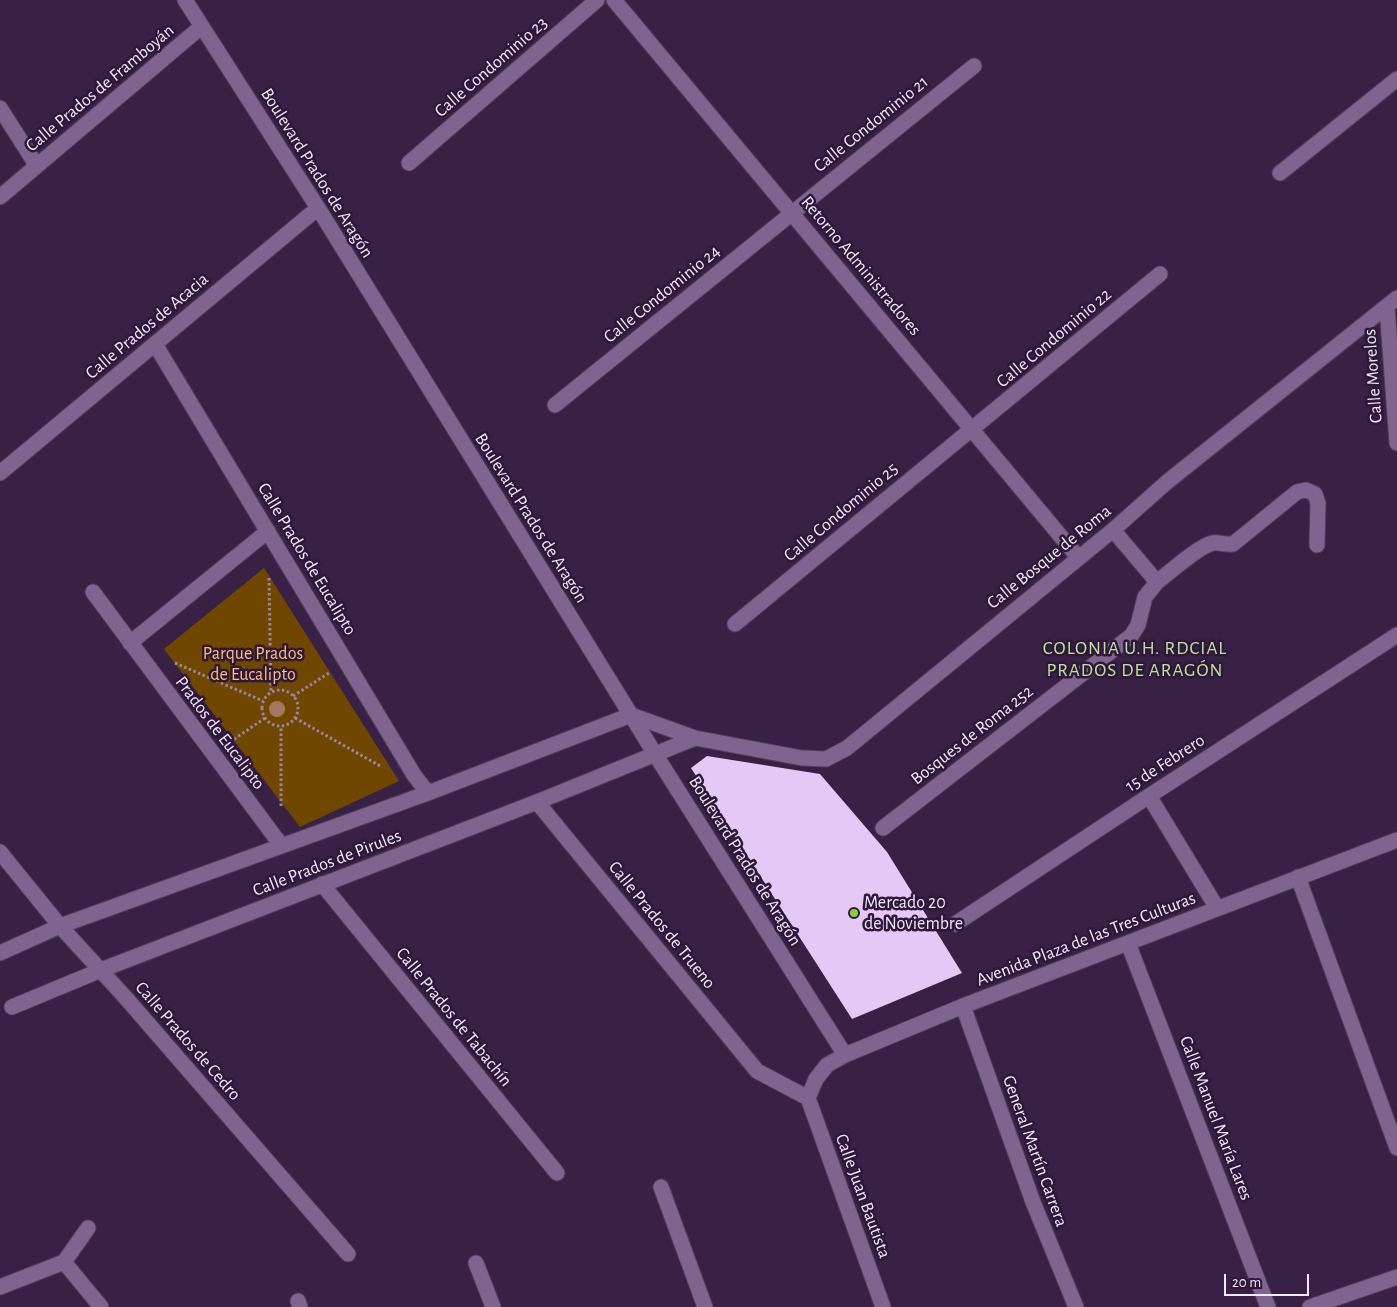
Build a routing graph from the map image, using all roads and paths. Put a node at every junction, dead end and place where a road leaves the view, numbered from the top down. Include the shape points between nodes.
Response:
1 (184, 0) edge
2 (597, 0) edge
3 (614, 0) edge
4 (201, 27) junction
5 (974, 66) dead end
6 (1397, 79) edge
7 (0, 108) edge
8 (409, 163) dead end
9 (37, 166) junction
10 (1280, 173) dead end
11 (0, 197) edge
12 (318, 208) junction
13 (792, 212) junction
14 (1160, 274) dead end
15 (1392, 303) edge
16 (155, 344) junction
17 (555, 405) dead end
18 (972, 430) junction
19 (1397, 443) edge
20 (0, 473) edge
21 (1113, 530) junction
22 (268, 531) junction
23 (1317, 545) dead end
24 (1078, 557) junction
25 (269, 569) dead end
26 (1157, 582) junction
27 (93, 592) dead end
28 (735, 624) dead end
29 (1397, 635) edge
30 (130, 643) junction
31 (347, 662) junction
32 (174, 663) dead end
33 (271, 692) junction
34 (293, 696) junction
35 (264, 701) junction
36 (631, 715) junction
37 (265, 718) junction
38 (295, 718) junction
39 (281, 726) junction
40 (695, 738) junction
41 (212, 754) junction
42 (655, 754) junction
43 (390, 771) dead end
44 (428, 793) junction
45 (1149, 796) junction
46 (537, 802) junction
47 (280, 809) dead end
48 (883, 828) dead end
49 (1397, 840) edge
50 (280, 845) junction
51 (0, 852) edge
52 (1298, 877) junction
53 (322, 884) junction
54 (1216, 908) junction
55 (955, 924) dead end
56 (60, 926) junction
57 (1128, 943) junction
58 (0, 953) edge
59 (101, 970) junction
60 (963, 1006) junction
61 (12, 1007) dead end
62 (845, 1055) junction
63 (808, 1098) junction
64 (1397, 1148) edge
65 (557, 1173) dead end
66 (661, 1188) dead end
67 (88, 1228) dead end
68 (348, 1254) dead end
69 (64, 1262) junction
70 (476, 1263) dead end
71 (1397, 1277) edge
72 (0, 1287) edge
73 (101, 1307) edge
74 (493, 1307) edge
75 (705, 1307) edge
76 (883, 1307) edge
77 (1076, 1307) edge
78 (1268, 1307) edge
79 (1310, 1307) edge

1 - 4 street, Boulevard Prados de Aragón
2 - 8 street, Calle Condominio 23
3 - 13 street, Retorno Administradores
4 - 9 street, Calle Prados de Framboyán
4 - 12 street, Boulevard Prados de Aragón
5 - 13 street, Calle Condominio 21
6 - 10 street
7 - 9 street
9 - 11 street, Calle Prados de Framboyán
12 - 16 street, Calle Prados de Acacia
12 - 36 street, Boulevard Prados de Aragón
13 - 17 street, Calle Condominio 24
13 - 18 street, Retorno Administradores
14 - 18 street, Calle Condominio 22
15 - 19 street, Calle Morelos
15 - 21 street, Calle Bosque de Roma via 1167,482
16 - 20 street, Calle Prados de Acacia
16 - 22 street, Calle Prados de Eucalipto
18 - 24 street, Retorno Administradores
18 - 28 street, Calle Condominio 25
21 - 24 street, Calle Bosque de Roma
21 - 26 street
22 - 30 street
22 - 31 street, Calle Prados de Eucalipto
23 - 26 street, Bosques de Roma 252 via 1318,503 1315,494 1306,490 1298,492 1233,544 1214,543 1203,547
24 - 40 street, Calle Bosque de Roma via 847,748 826,759 802,758
25 - 33 path
26 - 48 street, Bosques de Roma 252 via 1145,597 1138,625 1131,636
27 - 30 street, Prados de Eucalipto
29 - 45 street, 15 de Febrero
30 - 41 street, Prados de Eucalipto
31 - 34 path
31 - 44 street, Calle Prados de Eucalipto
32 - 35 path
33 - 34 path via 283,690
33 - 35 path
34 - 38 path via 298,707
35 - 37 path
36 - 40 street, Calle Bosque de Roma
36 - 42 street, Boulevard Prados de Aragón
36 - 44 street, Calle Prados de Pirules
37 - 39 path
37 - 41 path
38 - 39 path
38 - 43 path
39 - 47 path
40 - 42 street
41 - 50 street, Prados de Eucalipto
42 - 46 street, Calle Prados de Pirules
42 - 62 street, Boulevard Prados de Aragón
44 - 50 street, Calle Prados de Pirules
45 - 54 street
45 - 55 street, 15 de Febrero
46 - 53 street, Calle Prados de Pirules
46 - 63 street, Calle Prados de Trueno via 757,1071
49 - 52 street, Avenida Plaza de las Tres Culturas
50 - 56 street, Calle Prados de Pirules
51 - 56 street, Calle Prados de Cedro
52 - 54 street, Avenida Plaza de las Tres Culturas
52 - 64 street
53 - 59 street, Calle Prados de Pirules
53 - 65 street, Calle Prados de Tabachín
54 - 57 street, Avenida Plaza de las Tres Culturas
56 - 58 street, Calle Prados de Pirules
56 - 59 street, Calle Prados de Cedro
57 - 60 street, Avenida Plaza de las Tres Culturas
57 - 78 street, Calle Manuel María Lares
59 - 61 street, Calle Prados de Pirules
59 - 68 street, Calle Prados de Cedro
60 - 62 street, Avenida Plaza de las Tres Culturas
60 - 77 street, General Martín Carrera via 1032,1202
62 - 63 street, Avenida Plaza de las Tres Culturas via 827,1065 816,1079
63 - 76 street, Calle Juan Bautista
66 - 75 street
67 - 69 street
69 - 72 street
69 - 73 street
70 - 74 street
71 - 79 street

